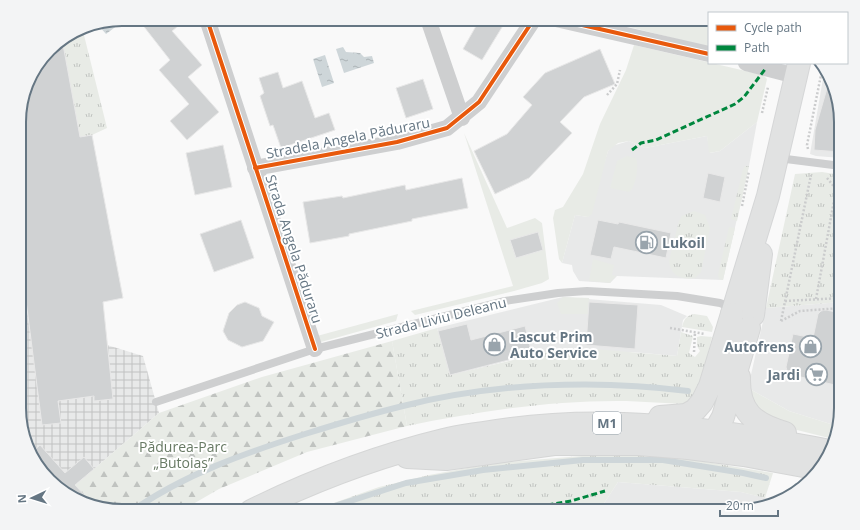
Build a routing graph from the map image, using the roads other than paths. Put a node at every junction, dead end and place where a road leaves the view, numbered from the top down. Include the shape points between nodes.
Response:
1 (209, 26) edge
2 (432, 26) edge
3 (529, 26) edge
4 (587, 26) edge
5 (708, 54) edge
6 (755, 64) edge
7 (798, 69) edge
8 (462, 118) junction
9 (777, 158) junction
10 (834, 165) edge
11 (255, 168) junction
12 (742, 316) junction
13 (315, 349) junction
14 (156, 402) dead end
15 (719, 428) junction
16 (828, 442) edge
17 (824, 450) edge
18 (387, 456) junction
19 (818, 460) edge
20 (813, 468) edge
21 (268, 504) edge

1 - 11 street, Strada Angela Păduraru
2 - 8 street
3 - 8 street, Stradela Angela Păduraru via 479,102
4 - 5 street
6 - 7 street
7 - 9 main road
8 - 11 street, Stradela Angela Păduraru via 447,128 397,142
9 - 10 lane
9 - 12 main road
11 - 13 street, Strada Angela Păduraru
12 - 13 lane, Strada Liviu Deleanu via 720,303 677,296 587,291 558,293 505,301
12 - 15 main road via 736,367
12 - 16 main road via 738,390 748,414 766,428
12 - 18 main road, M1 via 702,402 686,415 659,417 587,414 500,421 439,431
13 - 14 lane, Strada Liviu Deleanu
15 - 17 main road
15 - 18 main road, M1 via 698,439 583,433
15 - 19 main road via 734,443
18 - 20 main road, M1 via 446,459 554,444 638,444 744,455
18 - 21 main road, M1

